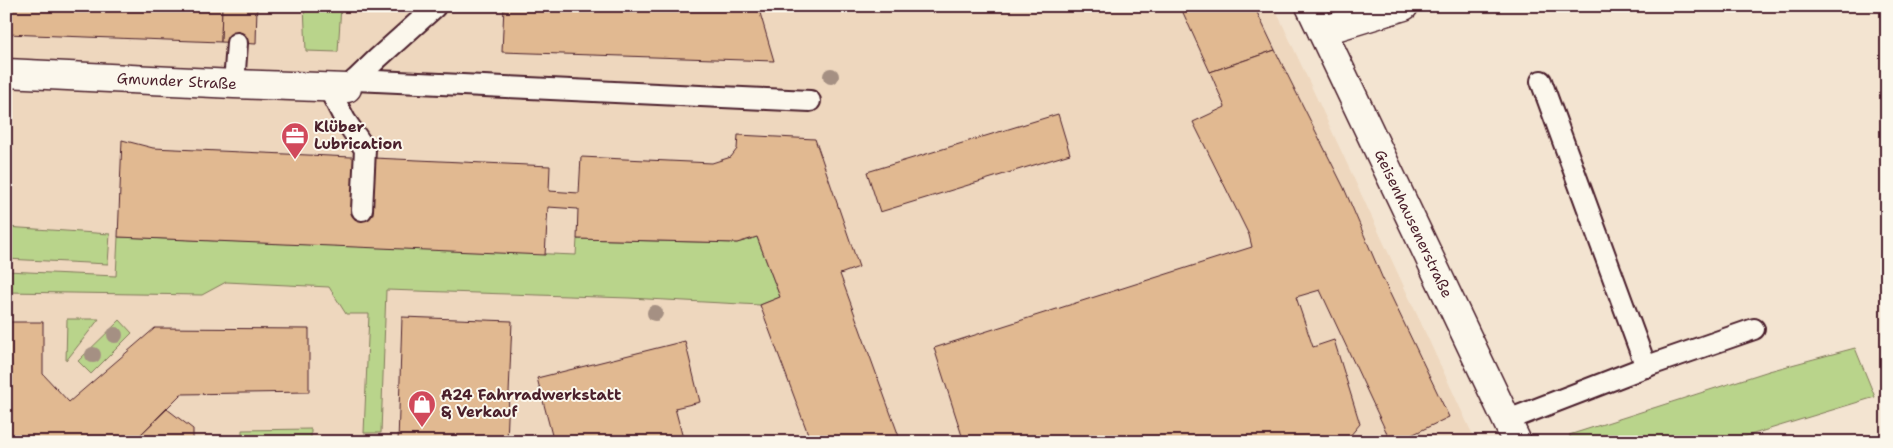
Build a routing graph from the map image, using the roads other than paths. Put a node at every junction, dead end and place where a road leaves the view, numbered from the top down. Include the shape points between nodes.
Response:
1 (1310, 6) edge
2 (1404, 6) edge
3 (435, 7) edge
4 (1322, 31) junction
5 (237, 42) dead end
6 (6, 73) edge
7 (1540, 81) dead end
8 (234, 84) junction
9 (343, 85) junction
10 (810, 101) dead end
11 (362, 210) dead end
12 (1754, 329) dead end
13 (1646, 366) junction
14 (1512, 431) edge

1 - 4 street, Geisenhausenerstraße
2 - 4 street
3 - 9 lane
4 - 14 street, Geisenhausenerstraße
5 - 8 lane
6 - 8 street, Gmunder Straße
7 - 13 lane
8 - 9 street, Gmunder Straße
9 - 10 lane
9 - 11 lane via 345,120 365,149
12 - 13 lane
13 - 14 lane

